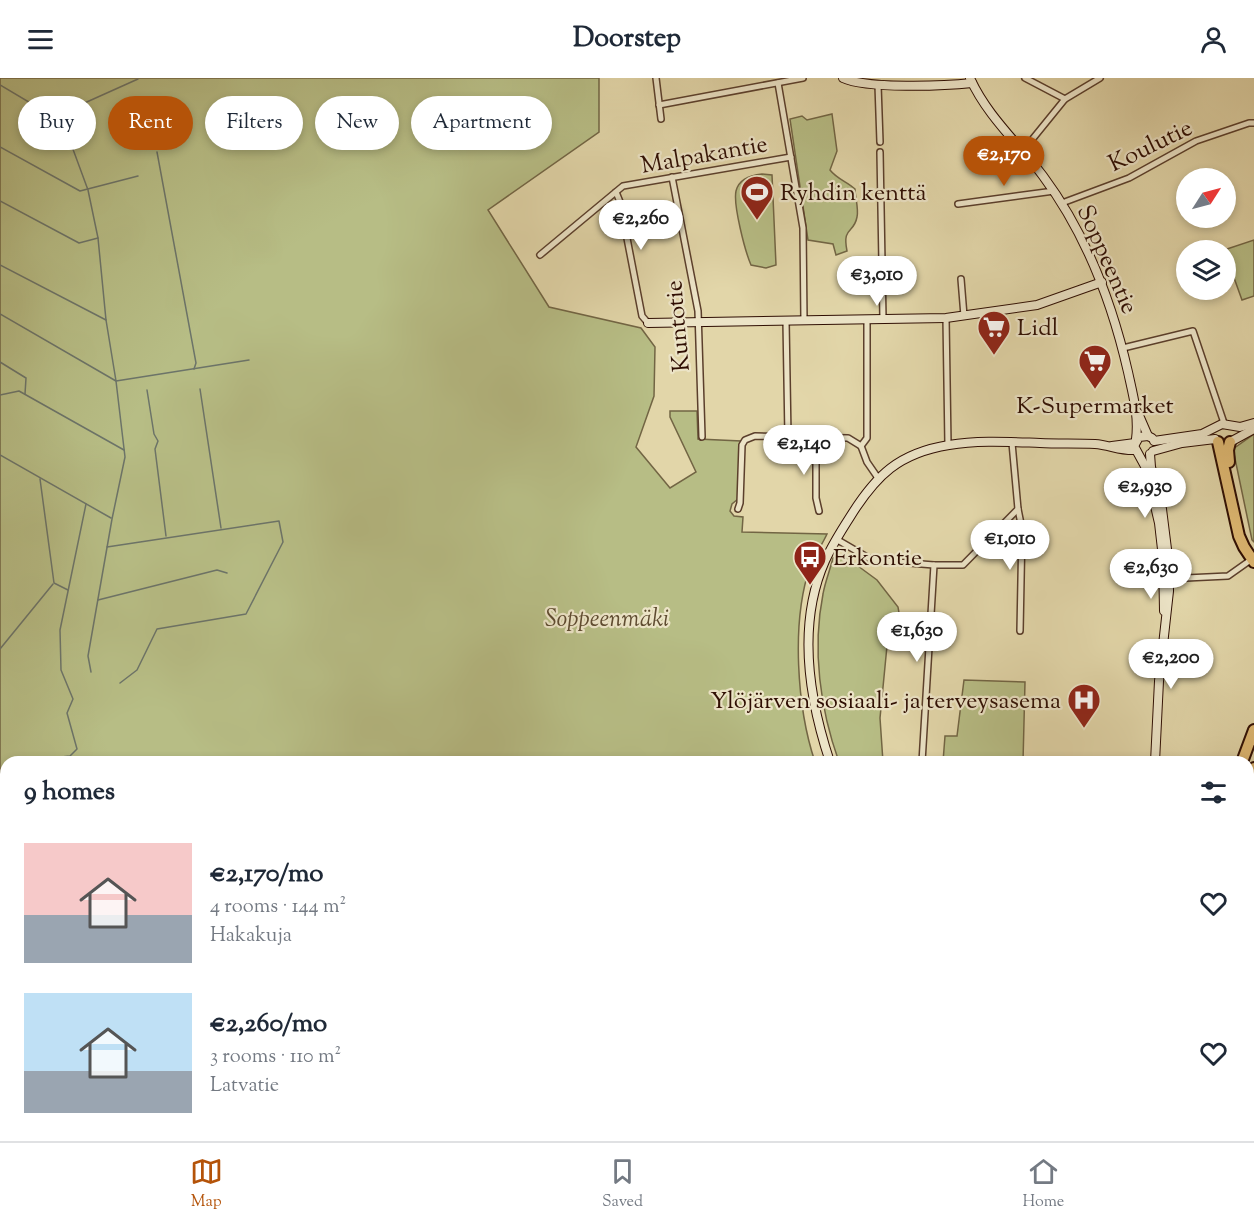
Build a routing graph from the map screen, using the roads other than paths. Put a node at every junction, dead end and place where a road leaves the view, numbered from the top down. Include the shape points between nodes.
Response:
1 (656, 78) edge
2 (803, 78) edge
3 (843, 78) edge
4 (1025, 78) edge
5 (1100, 78) edge
6 (971, 80) edge
7 (778, 83) junction
8 (878, 85) junction
9 (1065, 99) junction
10 (659, 105) junction
11 (661, 119) dead end
12 (1254, 123) edge
13 (880, 142) dead end
14 (880, 152) dead end
15 (1022, 152) junction
16 (791, 157) junction
17 (672, 177) junction
18 (1054, 191) junction
19 (616, 192) junction
20 (1062, 203) junction
21 (958, 204) dead end
22 (540, 255) dead end
23 (961, 279) dead end
24 (1102, 282) junction
25 (964, 316) junction
26 (945, 318) junction
27 (883, 319) junction
28 (867, 320) junction
29 (786, 321) junction
30 (804, 321) junction
31 (648, 323) joint
32 (699, 323) junction
33 (1123, 348) junction
34 (1137, 411) junction
35 (1254, 423) edge
36 (1227, 425) junction
37 (1215, 428) junction
38 (1254, 429) edge
39 (702, 437) dead end
40 (788, 437) junction
41 (816, 438) junction
42 (1151, 439) junction
43 (1217, 441) junction
44 (1012, 442) junction
45 (1231, 442) junction
46 (948, 445) junction
47 (861, 446) junction
48 (1136, 447) junction
49 (1152, 452) junction
50 (878, 478) junction
51 (738, 509) dead end
52 (1018, 509) junction
53 (819, 511) dead end
54 (836, 539) junction
55 (1253, 558) edge
56 (934, 565) junction
57 (1166, 579) junction
58 (1020, 632) dead end
59 (1254, 730) edge
60 (828, 756) edge
61 (922, 756) edge
62 (1155, 756) edge
63 (1244, 756) edge

1 - 10 street
2 - 7 street
3 - 8 main road
4 - 9 street
5 - 9 street
6 - 8 main road
6 - 15 main road, Soppeentie
7 - 10 street
7 - 16 street
8 - 13 street
9 - 15 street
10 - 11 street
12 - 20 street, Koulutie via 1196,141 1129,178
14 - 27 street
15 - 18 main road, Soppeentie
16 - 17 street, Malpakantie
16 - 30 street via 803,228
17 - 19 street, Malpakantie via 623,186
17 - 32 street, Kuntotie
18 - 20 main road, Soppeentie
18 - 21 street
19 - 22 street, Malpakantie
19 - 31 street via 642,316
20 - 24 main road, Soppeentie
23 - 25 street
24 - 25 main road via 1037,305
24 - 33 main road, Soppeentie
25 - 26 main road
26 - 27 main road
26 - 46 street
27 - 28 main road
28 - 30 main road
28 - 47 street via 867,438
29 - 30 main road
29 - 32 main road
29 - 40 street
31 - 32 main road
32 - 39 street, Kuntotie
33 - 34 main road, Soppeentie
33 - 36 street via 1193,331
34 - 42 main road, Soppeentie
34 - 48 main road, Soppeentie
35 - 36 main road via 1243,427
36 - 37 main road
36 - 45 main road via 1234,434
37 - 42 main road via 1202,434
37 - 43 main road
38 - 45 main road
40 - 41 street
40 - 51 street via 755,436 745,440
41 - 47 street via 848,438
41 - 53 street
42 - 48 main road via 1142,436
42 - 49 main road
43 - 45 main road
43 - 49 main road via 1182,443
43 - 55 highway via 1239,536
44 - 46 main road
44 - 48 main road
44 - 52 street
45 - 55 highway via 1229,460 1243,530
46 - 50 main road via 907,457
47 - 50 street
48 - 49 main road
48 - 57 main road via 1147,471 1158,516
49 - 57 main road via 1151,467 1162,509 1168,557
50 - 54 main road
52 - 56 street via 966,562 958,566
52 - 58 street via 1022,529
54 - 56 street via 872,560
54 - 60 main road via 817,587 809,636 813,696
55 - 57 street via 1228,576
56 - 61 street
57 - 62 main road
59 - 63 highway

